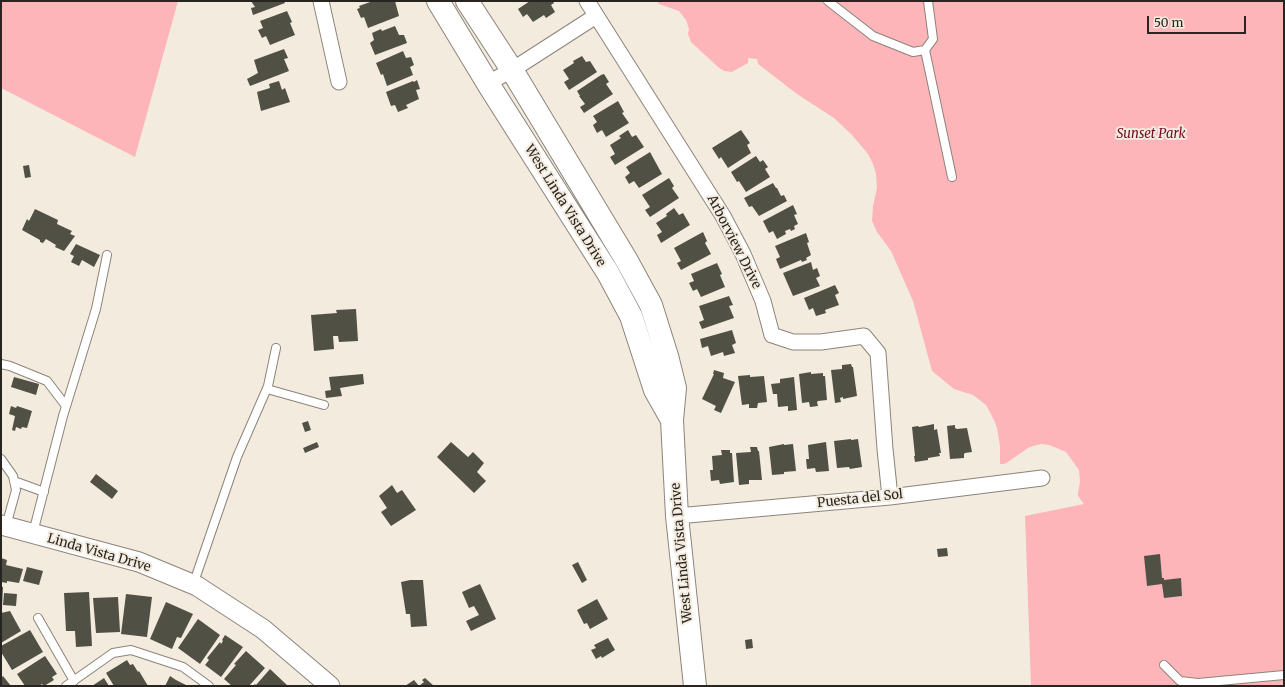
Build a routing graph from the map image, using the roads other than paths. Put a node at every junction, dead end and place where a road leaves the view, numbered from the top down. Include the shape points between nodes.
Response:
1 (321, 1) edge
2 (438, 1) edge
3 (467, 1) edge
4 (587, 1) edge
5 (828, 1) edge
6 (928, 1) edge
7 (596, 16) junction
8 (925, 50) junction
9 (512, 70) junction
10 (339, 82) dead end
11 (488, 83) junction
12 (952, 177) dead end
13 (107, 255) dead end
14 (276, 348) dead end
15 (1, 364) edge
16 (267, 389) junction
17 (324, 405) dead end
18 (66, 406) junction
19 (672, 420) junction
20 (1, 459) edge
21 (1042, 478) dead end
22 (14, 482) junction
23 (44, 492) junction
24 (890, 497) junction
25 (677, 516) junction
26 (4, 525) edge
27 (33, 533) junction
28 (193, 585) junction
29 (38, 618) dead end
30 (1164, 665) dead end
31 (1284, 675) edge
32 (74, 681) junction
33 (66, 686) edge
34 (209, 686) edge
35 (330, 686) edge
36 (695, 686) edge

1 - 10 street
2 - 11 main road, West Linda Vista Drive
3 - 9 main road, West Linda Vista Drive
4 - 7 street, Arborview Drive
5 - 8 lane via 873,36 913,52
6 - 8 lane via 933,38
7 - 9 street
7 - 24 street, Arborview Drive via 723,216 763,301 772,336 793,342 821,342 864,336 878,353
8 - 12 lane
9 - 11 street
9 - 19 main road, West Linda Vista Drive via 627,260 651,305 675,388
11 - 19 main road, West Linda Vista Drive via 604,267 628,310 654,390
13 - 18 lane via 96,309
14 - 16 lane
15 - 18 lane via 47,380
16 - 17 lane
16 - 28 lane via 237,457
18 - 23 lane
19 - 25 main road, West Linda Vista Drive
20 - 22 lane via 13,476
21 - 24 street, Puesta del Sol
22 - 23 lane
22 - 26 lane via 16,490
23 - 27 lane
24 - 25 street, Puesta del Sol
25 - 36 main road, West Linda Vista Drive
26 - 27 street, Linda Vista Drive
27 - 28 street, Linda Vista Drive via 139,562
28 - 35 street, Linda Vista Drive via 263,629
29 - 32 lane
30 - 31 lane via 1180,680 1198,683
32 - 33 lane
32 - 34 lane via 113,653 131,650 183,667

